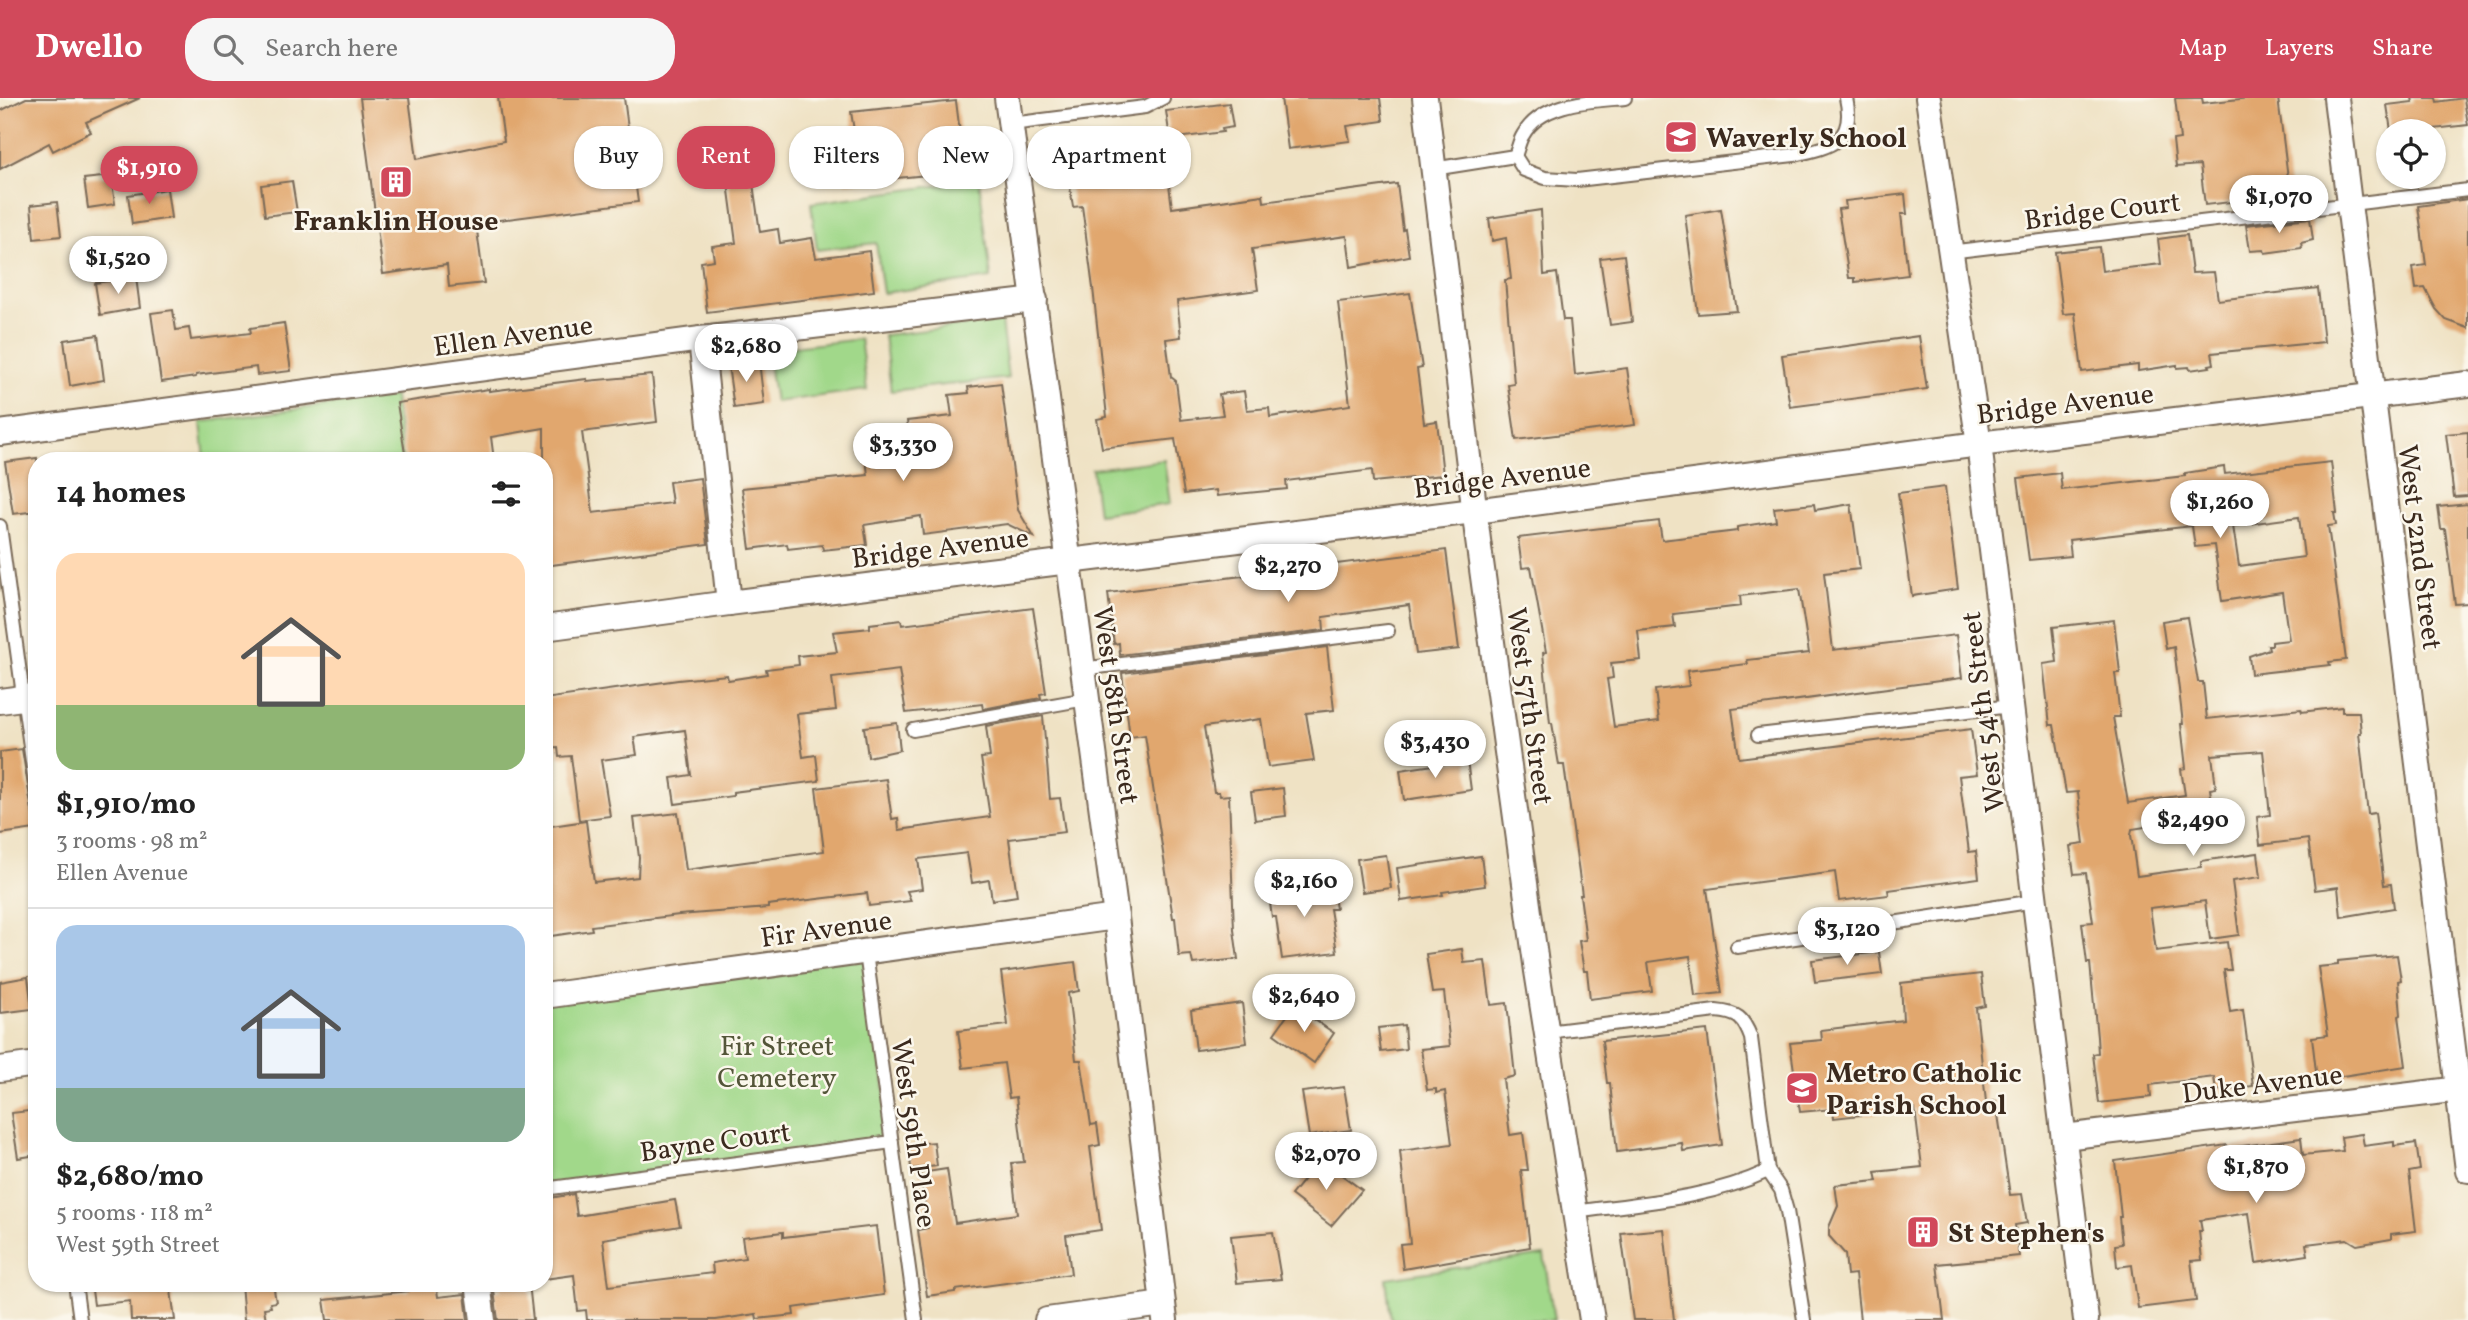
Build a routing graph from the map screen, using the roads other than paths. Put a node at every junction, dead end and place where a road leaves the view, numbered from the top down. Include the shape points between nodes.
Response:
1 (1007, 98) edge
2 (1163, 98) edge
3 (1425, 98) edge
4 (1625, 98) edge
5 (1846, 98) edge
6 (1928, 98) edge
7 (2336, 98) edge
8 (1011, 124) junction
9 (1515, 156) junction
10 (1433, 169) junction
11 (2468, 190) edge
12 (2349, 205) junction
13 (1950, 252) junction
14 (1035, 300) junction
15 (701, 338) junction
16 (2468, 384) edge
17 (2373, 396) junction
18 (0, 433) edge
19 (1979, 444) junction
20 (1474, 511) junction
21 (0, 526) edge
22 (1067, 561) junction
23 (730, 603) junction
24 (553, 627) edge
25 (1388, 631) dead end
26 (1082, 670) junction
27 (20, 698) edge
28 (1086, 699) junction
29 (2011, 706) junction
30 (914, 730) dead end
31 (1758, 735) dead end
32 (28, 745) edge
33 (2035, 901) junction
34 (1116, 917) junction
35 (1737, 947) dead end
36 (866, 953) junction
37 (553, 995) edge
38 (1547, 1032) junction
39 (28, 1065) edge
40 (0, 1069) edge
41 (2463, 1088) edge
42 (2064, 1137) junction
43 (892, 1142) junction
44 (2468, 1170) edge
45 (1768, 1171) junction
46 (553, 1188) edge
47 (1575, 1212) junction
48 (76, 1292) edge
49 (479, 1292) edge
50 (1164, 1312) edge
51 (80, 1320) edge
52 (483, 1320) edge
53 (916, 1320) edge
54 (1047, 1320) edge
55 (1592, 1320) edge
56 (1804, 1320) edge
57 (2086, 1320) edge

1 - 8 street, West 58th Street
2 - 8 lane via 1145,107
3 - 10 street, West 57th Street
4 - 9 lane via 1544,114 1524,133
5 - 9 lane via 1849,122 1841,139 1794,155 1577,180 1545,178 1524,170
6 - 13 street, West 54th Street
7 - 12 street, West 52nd Street
8 - 14 street, West 58th Street
9 - 10 lane
10 - 20 street, West 57th Street
11 - 12 lane, Bridge Court
12 - 13 lane, Bridge Court
12 - 17 street, West 52nd Street
13 - 19 street, West 54th Street
14 - 15 street, Ellen Avenue
14 - 22 street, West 58th Street
15 - 18 street, Ellen Avenue
15 - 23 street
16 - 17 street, Bridge Avenue
17 - 19 street, Bridge Avenue
17 - 41 street, West 52nd Street
19 - 20 street, Bridge Avenue
19 - 29 street, West 54th Street
20 - 22 street, Bridge Avenue
20 - 38 street, West 57th Street
21 - 27 lane
22 - 23 street, Bridge Avenue
22 - 26 street, West 58th Street
23 - 24 street, Bridge Avenue
25 - 26 lane
26 - 28 street, West 58th Street
27 - 32 lane
28 - 30 lane
28 - 34 street, West 58th Street
29 - 31 lane
29 - 33 street, West 54th Street
33 - 35 lane
33 - 42 street, West 54th Street
34 - 36 street, Fir Avenue
34 - 50 street, West 58th Street
36 - 37 street, Fir Avenue
36 - 43 lane, West 59th Place
38 - 45 lane via 1731,1012 1745,1021 1751,1038
38 - 47 street, West 57th Street
39 - 40 street
41 - 42 street, Duke Avenue
41 - 44 street, West 52nd Street
42 - 57 street, West 54th Street
43 - 46 lane, Bayne Court
43 - 53 lane, West 59th Place
45 - 47 lane via 1745,1182 1689,1196
45 - 56 lane via 1781,1190 1787,1211
47 - 55 street, West 57th Street
48 - 51 lane
49 - 52 street
50 - 54 street

